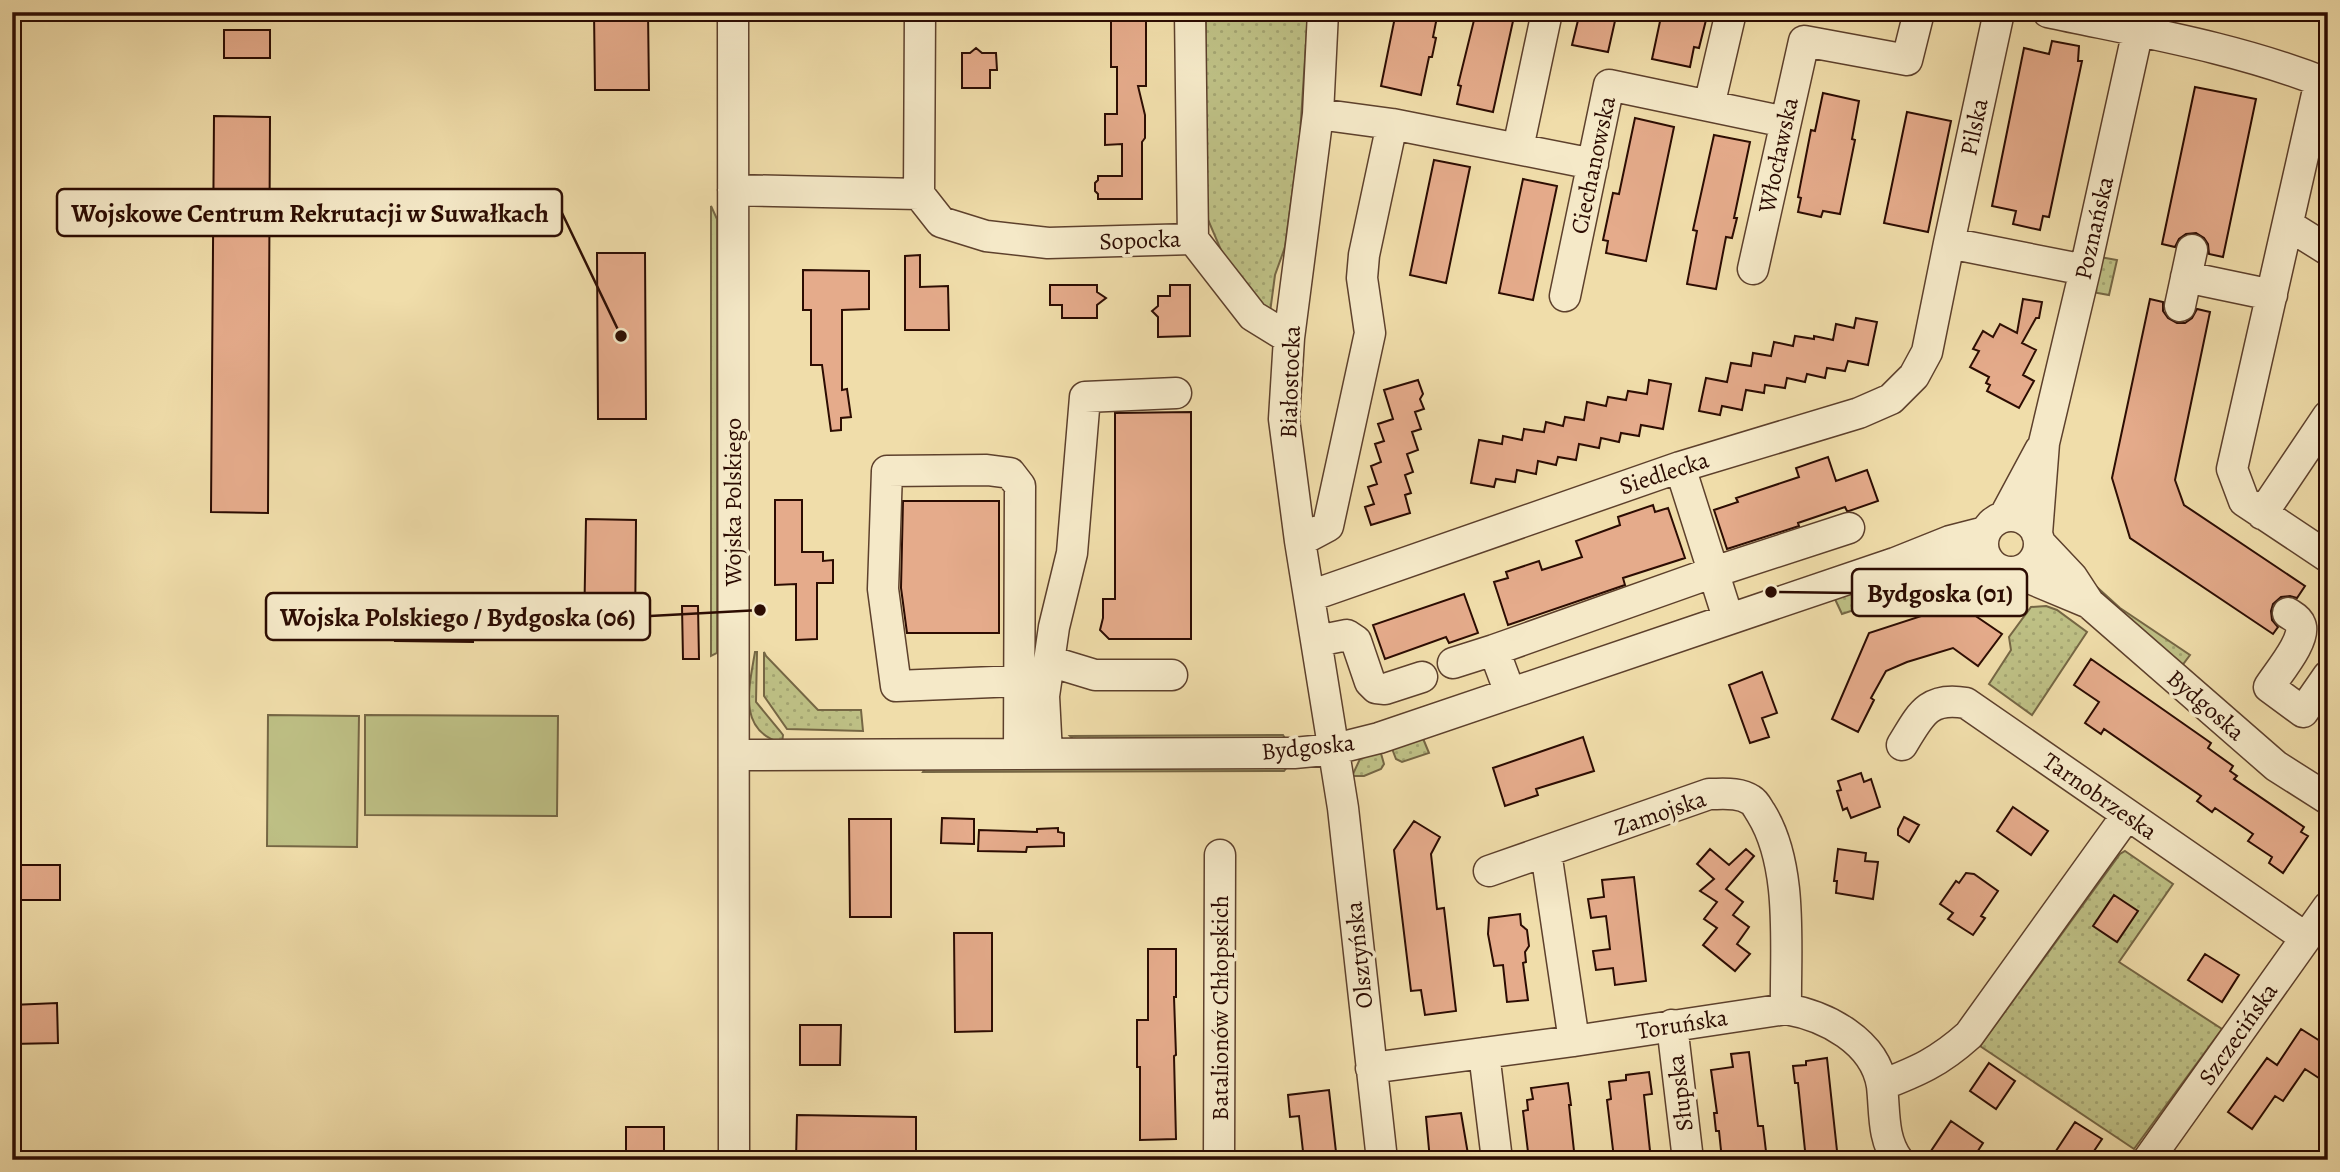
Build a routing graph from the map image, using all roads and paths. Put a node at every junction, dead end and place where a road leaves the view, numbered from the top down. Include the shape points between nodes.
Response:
1 (733, 12) edge
2 (920, 12) edge
3 (1190, 12) edge
4 (1323, 12) edge
5 (1546, 12) edge
6 (1731, 12) edge
7 (1919, 12) edge
8 (1999, 12) edge
9 (2048, 12) edge
10 (2140, 22) edge
11 (2324, 83) edge
12 (1709, 106) junction
13 (1318, 114) junction
14 (1785, 122) junction
15 (1392, 124) junction
16 (1518, 148) junction
17 (1593, 164) junction
18 (733, 190) junction
19 (919, 194) junction
20 (2288, 225) junction
21 (1193, 239) junction
22 (1949, 243) junction
23 (2328, 250) edge
24 (1753, 269) dead end
25 (2085, 270) junction
26 (1942, 277) joint
27 (2272, 295) junction
28 (1565, 296) dead end
29 (2180, 306) dead end
30 (1289, 338) junction
31 (1176, 393) dead end
32 (2328, 416) edge
33 (2044, 443) junction
34 (1680, 467) junction
35 (2263, 514) junction
36 (1994, 524) junction
37 (1849, 528) dead end
38 (2038, 538) junction
39 (1300, 541) junction
40 (2328, 557) edge
41 (1895, 563) junction
42 (2006, 570) junction
43 (1714, 572) junction
44 (1310, 596) junction
45 (2089, 603) junction
46 (2288, 613) dead end
47 (1728, 618) junction
48 (1317, 641) junction
49 (1494, 650) junction
50 (1049, 662) junction
51 (1453, 663) dead end
52 (1172, 675) dead end
53 (2328, 676) edge
54 (1422, 677) dead end
55 (1019, 681) junction
56 (1510, 693) junction
57 (1902, 745) dead end
58 (1335, 750) junction
59 (1033, 754) junction
60 (734, 755) junction
61 (2328, 800) edge
62 (2127, 815) junction
63 (1546, 852) junction
64 (1220, 855) dead end
65 (1489, 871) dead end
66 (2328, 907) edge
67 (2306, 938) junction
68 (1786, 1009) junction
69 (1672, 1025) junction
70 (1574, 1041) junction
71 (1484, 1053) junction
72 (1371, 1068) junction
73 (1882, 1085) junction
74 (734, 1160) edge
75 (1219, 1160) edge
76 (1382, 1160) edge
77 (1497, 1160) edge
78 (1688, 1160) edge
79 (1898, 1160) edge
80 (2148, 1160) edge

1 - 18 street, Wojska Polskiego
2 - 19 street
3 - 21 street, Sopocka
4 - 13 street, Białostocka
5 - 16 street
6 - 12 street
7 - 14 street, Włocławska via 1907,60 1804,41
8 - 22 street, Pilska
9 - 10 street
10 - 11 street
10 - 25 street, Poznańska
11 - 20 street
12 - 14 street, Ciechanowska
12 - 17 street, Ciechanowska via 1609,85
13 - 15 street
13 - 30 street, Białostocka
14 - 24 street, Włocławska
15 - 16 street
15 - 39 street via 1364,255 1362,278 1370,333 1328,526
16 - 17 street
17 - 28 street, Ciechanowska
18 - 19 street
18 - 60 street, Wojska Polskiego
19 - 21 street, Sopocka via 941,222 986,236 1048,243
20 - 23 street
20 - 27 street
21 - 30 street via 1253,316
22 - 25 street
22 - 26 street, Pilska
25 - 33 street, Poznańska
26 - 34 street, Siedlecka via 1927,352 1914,376 1891,399
27 - 29 street via 2189,263
27 - 35 street via 2232,469 2244,501
30 - 39 street, Białostocka via 1284,419
31 - 50 street via 1085,397 1072,553
32 - 35 street
33 - 36 street, Poznańska
33 - 38 street, Poznańska
34 - 43 street
34 - 44 street, Siedlecka
35 - 40 street
36 - 38 street via 2020,517
36 - 41 street, Bydgoska
36 - 42 street via 1983,540 1985,556
37 - 43 street
38 - 42 street via 2031,564
38 - 45 street, Bydgoska
39 - 44 street, Białostocka
41 - 42 street, Bydgoska
41 - 47 street, Bydgoska
42 - 45 street, Bydgoska
43 - 47 street
43 - 49 street
44 - 48 street, Białostocka
45 - 61 street, Bydgoska via 2276,766
46 - 53 street via 2297,619 2302,632 2269,687 2303,712
47 - 56 street, Bydgoska
48 - 54 street via 1347,635 1356,641 1376,688 1385,690
48 - 58 street, Białostocka
49 - 51 street
49 - 56 street
50 - 52 street via 1095,675
50 - 59 street
55 - 55 street via 1020,485 1010,473 987,470 887,471 883,589 896,686
55 - 59 street
56 - 58 street, Bydgoska
57 - 62 street, Tarnobrzeska via 1932,704 1966,703
58 - 59 street, Bydgoska
58 - 72 street, Olsztyńska
59 - 60 street, Bydgoska
60 - 74 street, Wojska Polskiego
62 - 67 street, Tarnobrzeska
62 - 73 street via 1969,1035 1946,1056
63 - 65 street
63 - 68 street, Zamojska via 1709,794 1732,793 1753,801 1771,830 1780,862 1786,920
63 - 70 street
64 - 75 street, Batalionów Chłopskich
66 - 67 street, Szczecińska
67 - 80 street, Szczecińska
68 - 69 street, Toruńska
68 - 73 street, Toruńska via 1809,1013 1857,1040
69 - 70 street, Toruńska
69 - 78 street, Słupska
70 - 71 street, Toruńska
71 - 72 street, Toruńska
71 - 77 street
72 - 76 street, Olsztyńska
73 - 79 street, Toruńska via 1890,1149

